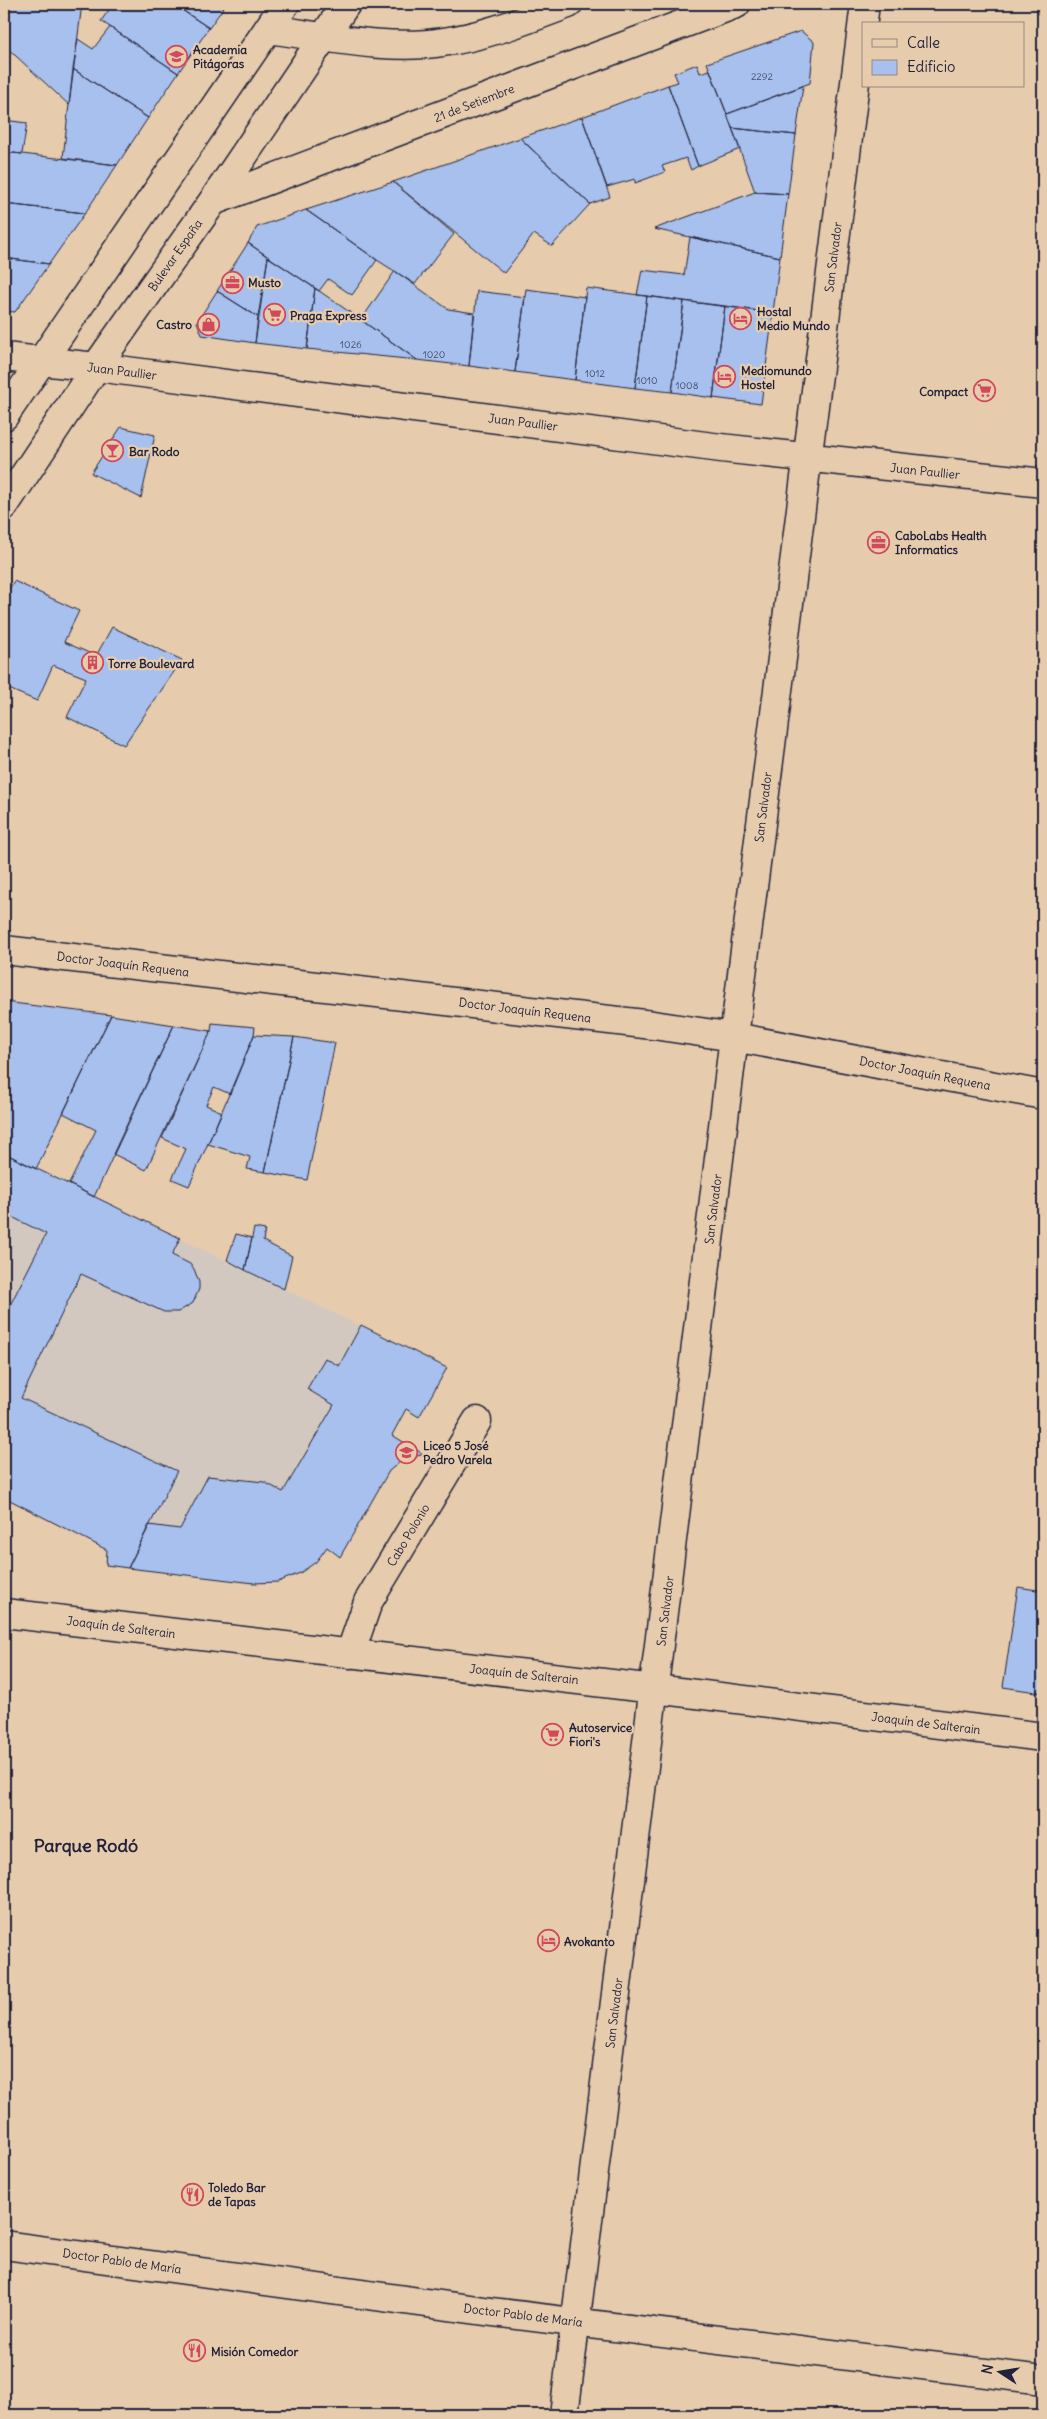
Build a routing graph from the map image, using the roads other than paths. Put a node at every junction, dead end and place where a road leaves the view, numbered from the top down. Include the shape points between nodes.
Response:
1 (285, 4) edge
2 (346, 4) edge
3 (568, 4) edge
4 (736, 4) edge
5 (865, 4) edge
6 (863, 22) edge
7 (862, 28) edge
8 (268, 29) junction
9 (324, 36) junction
10 (213, 200) junction
11 (4, 357) edge
12 (40, 361) junction
13 (96, 367) junction
14 (4, 416) edge
15 (808, 458) junction
16 (1043, 483) edge
17 (4, 506) edge
18 (4, 950) edge
19 (734, 1037) junction
20 (1043, 1095) edge
21 (477, 1421) dead end
22 (4, 1613) edge
23 (350, 1654) junction
24 (655, 1689) junction
25 (1043, 1737) edge
26 (4, 2245) edge
27 (576, 2321) junction
28 (1043, 2380) edge
29 (564, 2415) edge

1 - 8 street
2 - 9 street, Bulevar España
3 - 9 street via 487,34 442,43 390,44
4 - 10 street, 21 de Setiembre
5 - 6 street, San Salvador
7 - 15 street, San Salvador
8 - 9 street
8 - 12 street
9 - 10 street, Bulevar España
10 - 13 street, Bulevar España
11 - 12 street, Juan Paullier
12 - 13 street, Juan Paullier
12 - 14 street
13 - 15 street, Juan Paullier
13 - 17 street, Bulevar España
15 - 16 street, Juan Paullier
15 - 19 street, San Salvador
18 - 19 street, Doctor Joaquín Requena
19 - 20 street, Doctor Joaquín Requena
19 - 24 street, San Salvador
21 - 23 street, Cabo Polonio via 368,1602
22 - 23 street, Joaquín de Salterain
23 - 24 street, Joaquín de Salterain
24 - 25 street, Joaquín de Salterain
24 - 27 street, San Salvador
26 - 27 street, Doctor Pablo de María
27 - 28 street, Doctor Pablo de María
27 - 29 street, San Salvador

